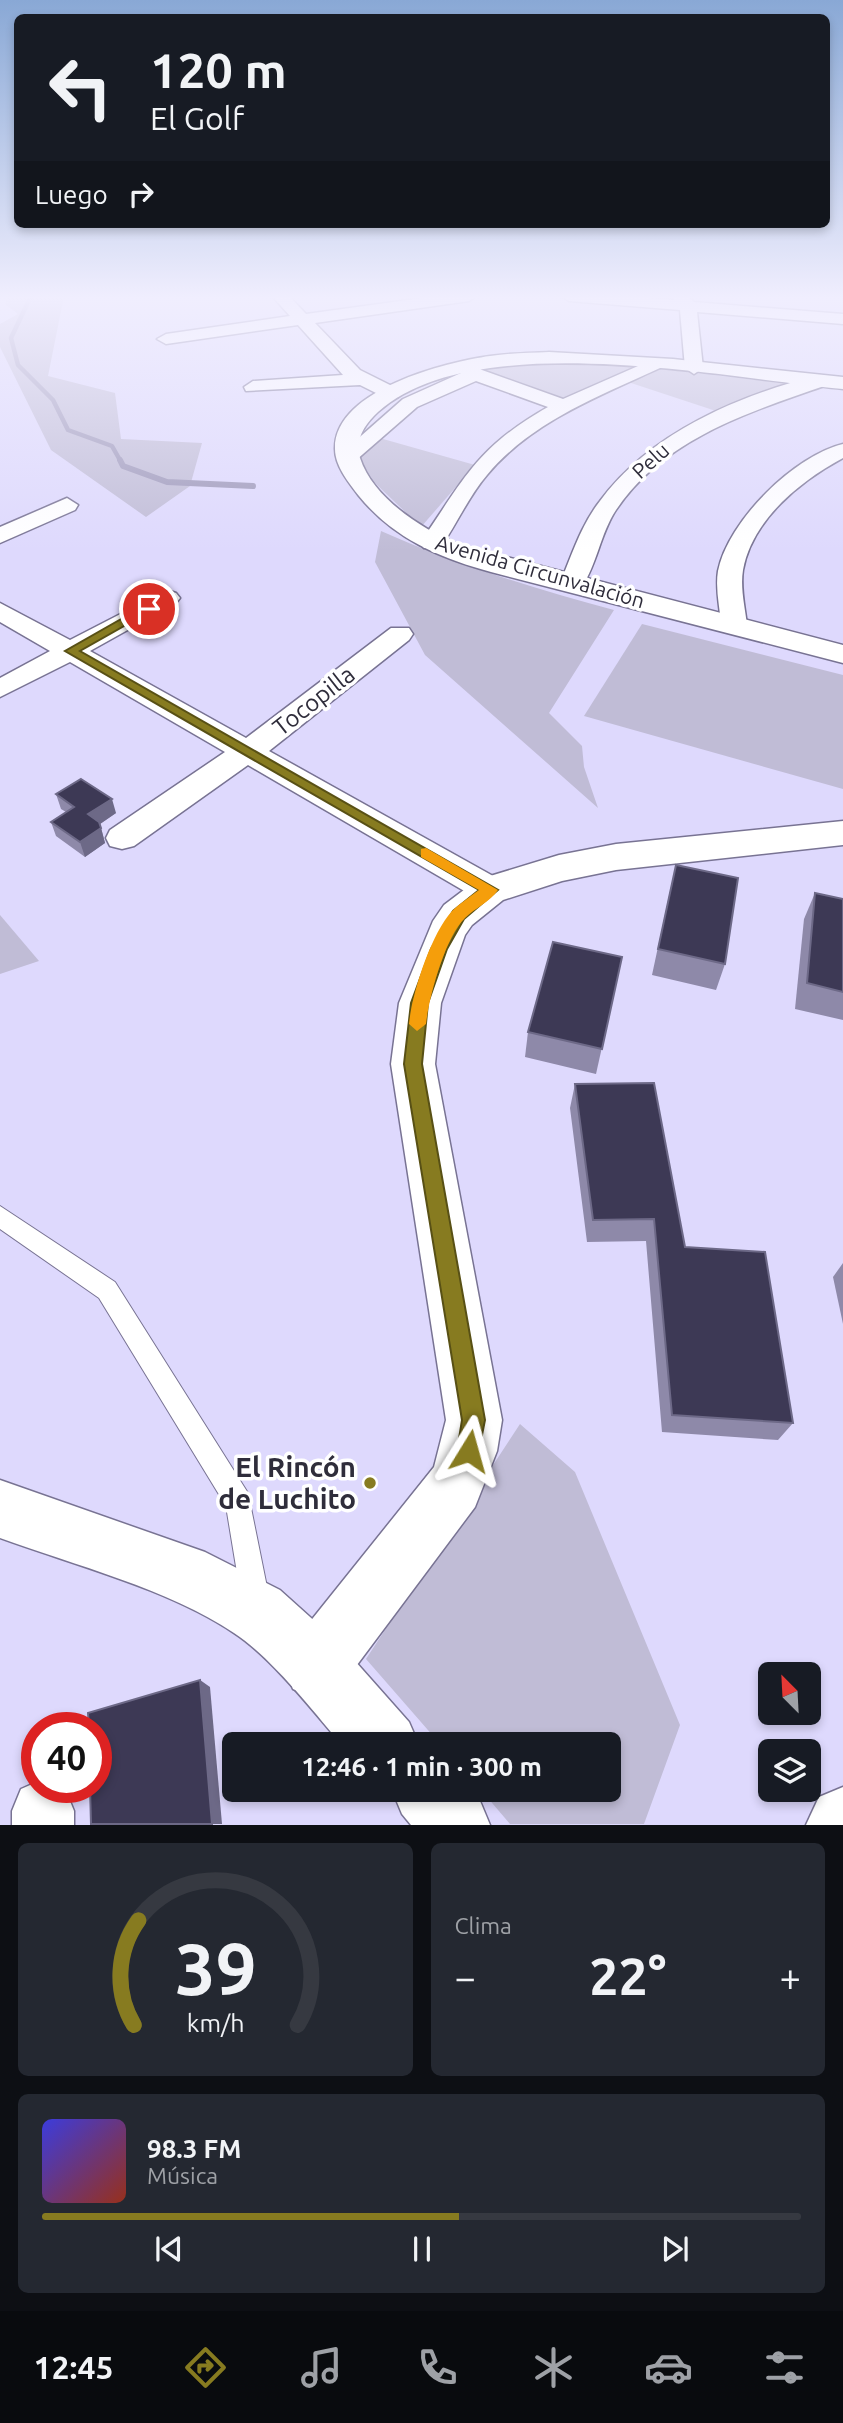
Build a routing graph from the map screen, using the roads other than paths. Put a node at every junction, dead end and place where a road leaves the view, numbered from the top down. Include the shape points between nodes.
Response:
1 (330, 381) edge
2 (364, 381) edge
3 (415, 381) edge
4 (449, 381) edge
5 (498, 381) edge
6 (618, 381) edge
7 (832, 382) edge
8 (253, 387) dead end
9 (391, 393) junction
10 (564, 407) junction
11 (843, 450) edge
12 (348, 457) junction
13 (67, 505) dead end
14 (0, 536) edge
15 (432, 543) junction
16 (572, 583) junction
17 (167, 598) dead end
18 (0, 611) edge
19 (734, 625) junction
20 (400, 634) dead end
21 (71, 651) junction
22 (843, 654) edge
23 (0, 689) edge
24 (248, 751) junction
25 (843, 832) edge
26 (121, 838) dead end
27 (490, 890) junction
28 (0, 1216) edge
29 (0, 1509) edge
30 (258, 1612) junction
31 (316, 1666) junction
32 (374, 1732) edge
33 (436, 1802) edge
34 (456, 1825) edge

1 - 8 street
2 - 9 street
3 - 9 street
4 - 12 street via 410,403
5 - 10 street
6 - 10 street
7 - 16 street, Pelu via 712,419 675,440 643,465 607,506
9 - 12 street via 361,416 351,432
10 - 15 street via 508,443 479,471
11 - 19 street via 792,481 757,516 731,566
12 - 15 street, Avenida Circunvalación via 388,511
13 - 14 street
15 - 16 street, Avenida Circunvalación
16 - 19 street, Avenida Circunvalación
17 - 21 street
18 - 21 street
19 - 22 street, Avenida Circunvalación
20 - 24 street, Tocopilla
21 - 23 street
21 - 24 street
24 - 26 street, Tocopilla
24 - 27 street
25 - 27 street via 616,857 520,878
27 - 31 street via 458,915 439,949 419,1003 413,1064 474,1420 469,1451 456,1487
28 - 30 lane via 107,1290 239,1502
29 - 30 street via 205,1582
30 - 31 street
31 - 32 street
33 - 34 street

